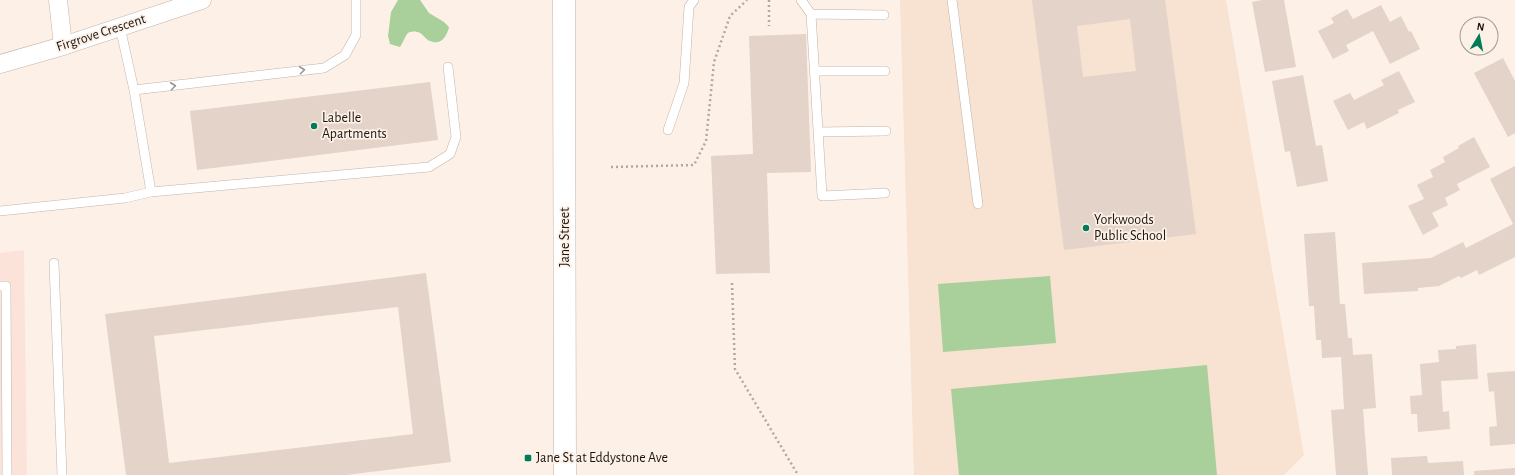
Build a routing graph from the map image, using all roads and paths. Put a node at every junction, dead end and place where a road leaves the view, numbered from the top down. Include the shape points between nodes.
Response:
1 (58, 0) edge
2 (202, 0) edge
3 (356, 0) edge
4 (564, 0) edge
5 (694, 0) edge
6 (747, 0) edge
7 (769, 0) edge
8 (801, 0) edge
9 (952, 0) edge
10 (811, 14) junction
11 (884, 15) dead end
12 (769, 26) dead end
13 (120, 27) junction
14 (63, 46) junction
15 (0, 64) edge
16 (448, 67) dead end
17 (814, 71) junction
18 (885, 71) dead end
19 (134, 90) junction
20 (668, 130) dead end
21 (886, 131) dead end
22 (818, 132) junction
23 (611, 167) dead end
24 (151, 192) junction
25 (885, 193) dead end
26 (978, 204) dead end
27 (0, 211) edge
28 (54, 263) dead end
29 (732, 283) dead end
30 (0, 286) edge
31 (7, 475) edge
32 (62, 475) edge
33 (565, 475) edge
34 (798, 475) edge

1 - 14 street
2 - 13 street, Firgrove Crescent
19 -> 3 lane via 324,68 345,55 356,35
4 - 33 main road, Jane Street
5 - 20 lane via 689,6 684,83
6 - 23 path via 730,16 714,62 706,141 694,165
7 - 12 path
8 - 10 lane
9 - 26 lane
10 - 11 lane
10 - 17 lane
13 - 14 street, Firgrove Crescent
13 - 19 lane
14 - 15 street, Firgrove Crescent
16 - 24 lane via 456,137 450,154 429,167
17 - 18 lane
17 - 22 lane
19 - 24 lane
21 - 22 lane
22 - 25 lane via 822,196
24 - 27 lane via 125,198
28 - 32 lane
29 - 34 path via 735,369
30 - 31 lane via 6,286

